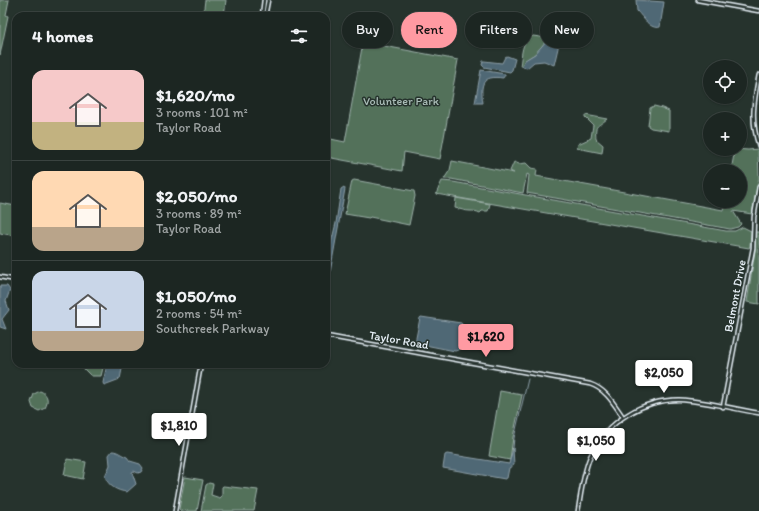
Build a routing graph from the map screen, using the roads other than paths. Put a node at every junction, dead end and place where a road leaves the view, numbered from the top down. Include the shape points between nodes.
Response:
1 (264, 0) edge
2 (268, 0) edge
3 (698, 0) edge
4 (759, 11) edge
5 (264, 12) edge
6 (265, 12) edge
7 (759, 75) edge
8 (759, 146) edge
9 (759, 187) edge
10 (0, 277) edge
11 (12, 279) edge
12 (330, 337) edge
13 (200, 368) edge
14 (723, 407) junction
15 (759, 413) edge
16 (623, 417) junction
17 (175, 511) edge
18 (578, 511) edge

1 - 5 street
2 - 6 street
3 - 4 street
7 - 8 street via 753,110
9 - 14 street, Belmont Drive via 754,217 753,248
10 - 11 street
12 - 16 street, Taylor Road via 590,384 607,395
13 - 17 street
14 - 15 street
14 - 16 street via 690,401 665,401 638,408
16 - 18 street via 598,442 590,457

